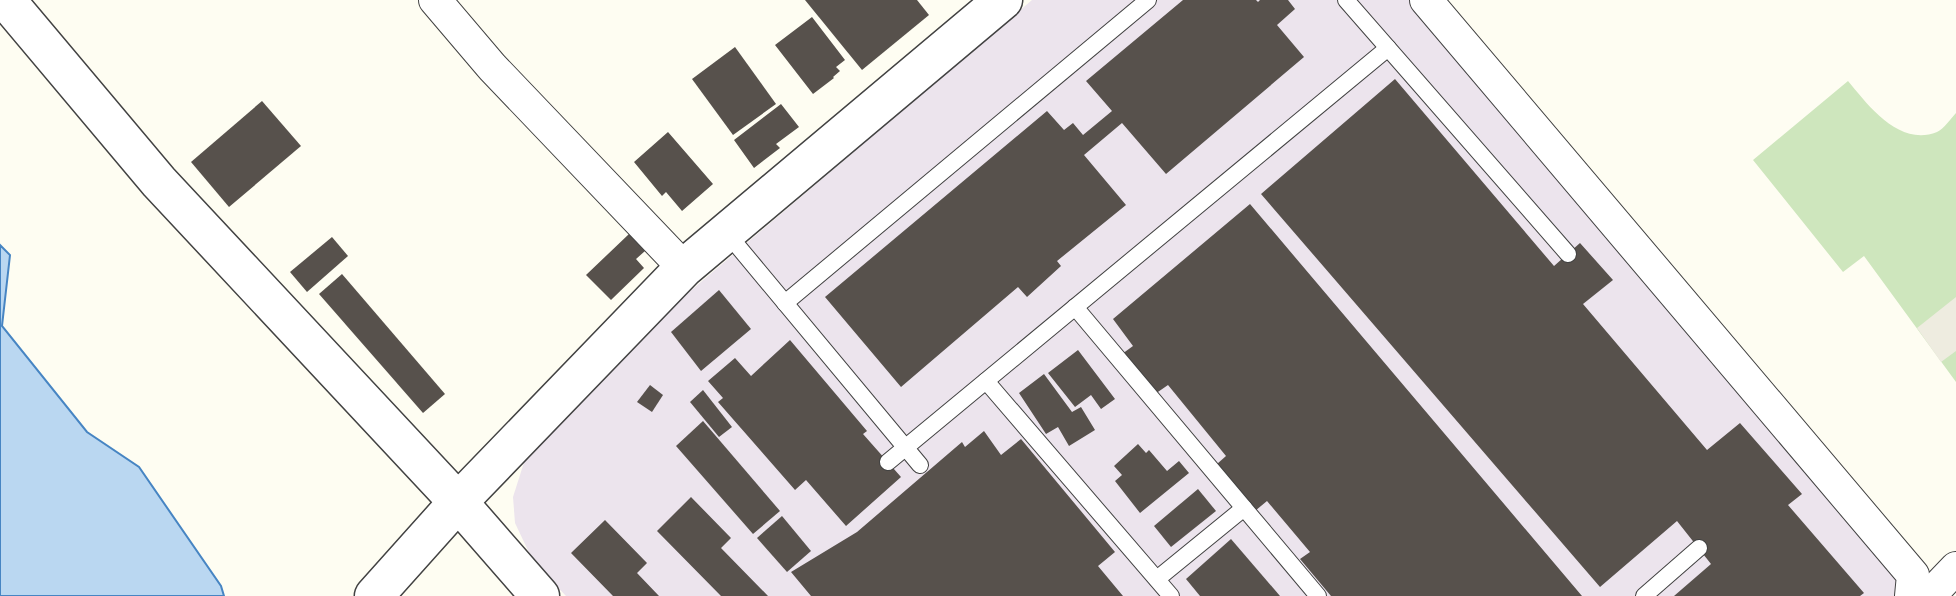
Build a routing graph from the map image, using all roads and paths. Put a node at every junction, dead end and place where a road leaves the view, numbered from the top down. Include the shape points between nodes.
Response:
1 (6, 0) edge
2 (435, 0) edge
3 (1003, 0) edge
4 (1148, 0) edge
5 (1346, 0) edge
6 (1426, 0) edge
7 (1388, 48) junction
8 (726, 232) junction
9 (1568, 254) dead end
10 (684, 268) junction
11 (785, 303) junction
12 (1075, 307) junction
13 (986, 380) junction
14 (905, 447) junction
15 (888, 462) dead end
16 (920, 465) dead end
17 (1244, 508) junction
18 (449, 511) junction
19 (1699, 548) dead end
20 (1956, 568) edge
21 (1157, 579) junction
22 (374, 596) edge
23 (540, 596) edge
24 (1171, 596) edge
25 (1318, 596) edge
26 (1644, 596) edge
27 (1914, 596) edge

1 - 18 street via 159,182
2 - 10 street via 492,67
3 - 8 street
4 - 11 lane
5 - 7 lane
6 - 27 street via 1913,575
7 - 9 lane
7 - 12 lane
8 - 10 street
8 - 11 lane
10 - 18 street
11 - 14 lane
12 - 13 lane
12 - 17 lane
13 - 14 lane
13 - 21 lane
14 - 15 lane
14 - 16 lane
17 - 21 lane
17 - 25 lane
18 - 22 street
18 - 23 street
19 - 26 lane
20 - 27 street via 1933,592
21 - 24 lane

